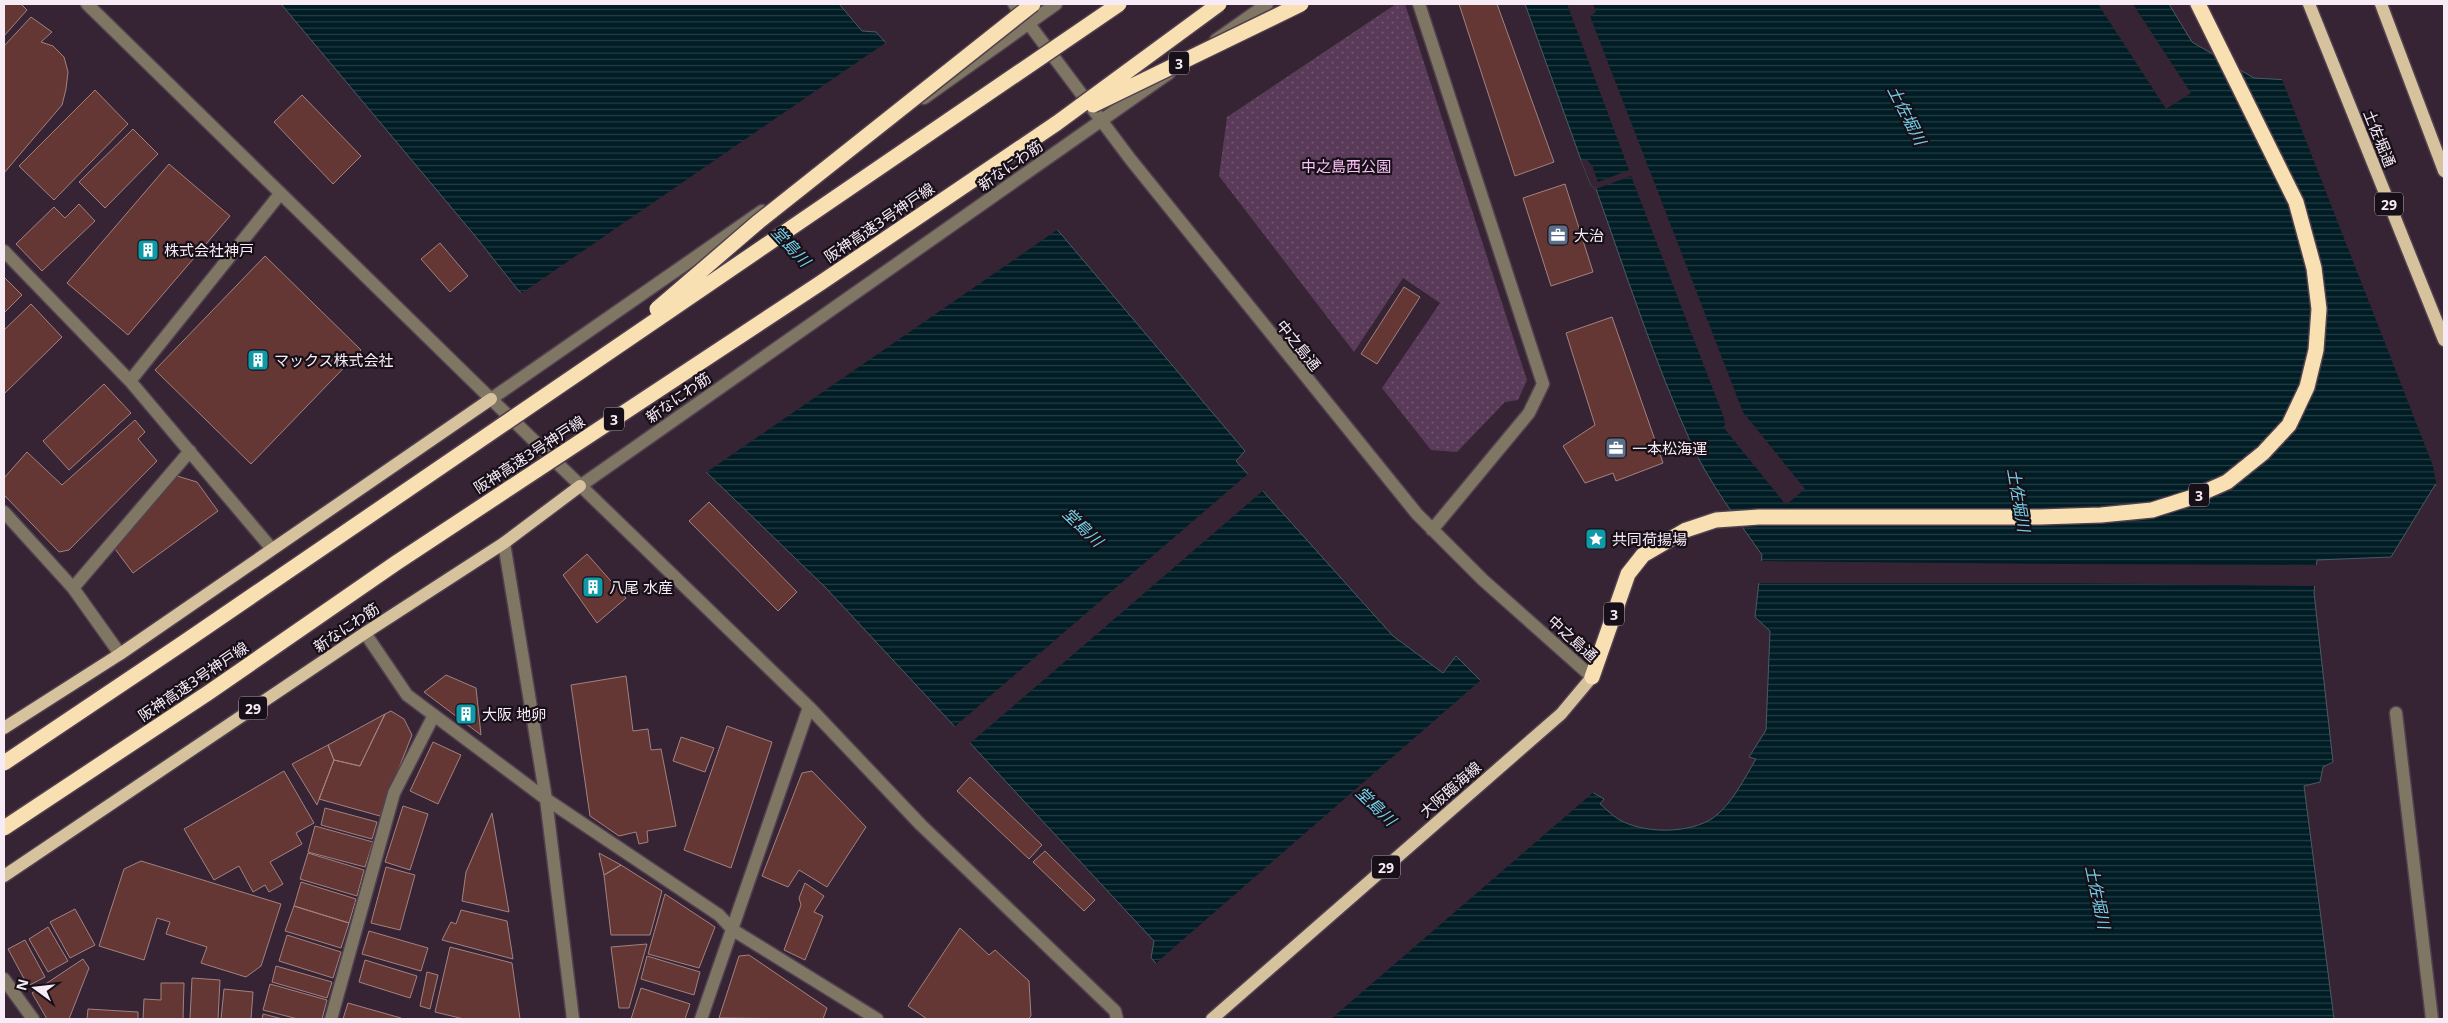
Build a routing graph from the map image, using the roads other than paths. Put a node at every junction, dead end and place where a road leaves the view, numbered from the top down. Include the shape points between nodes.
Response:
1 (87, 4) edge
2 (1014, 4) edge
3 (1033, 4) edge
4 (1056, 4) edge
5 (1119, 4) edge
6 (1219, 4) edge
7 (1266, 4) edge
8 (1301, 4) edge
9 (1419, 4) edge
10 (2198, 4) edge
11 (2309, 4) edge
12 (2381, 4) edge
13 (1028, 24) junction
14 (1102, 122) junction
15 (1057, 123) junction
16 (2444, 171) edge
17 (280, 194) junction
18 (4, 251) edge
19 (2444, 340) edge
20 (603, 355) junction
21 (130, 381) junction
22 (490, 399) junction
23 (190, 451) junction
24 (580, 486) junction
25 (4, 512) edge
26 (1432, 530) junction
27 (504, 543) junction
28 (272, 549) junction
29 (73, 588) junction
30 (366, 633) junction
31 (120, 654) junction
32 (1592, 677) junction
33 (809, 707) junction
34 (2396, 713) dead end
35 (434, 715) junction
36 (4, 728) edge
37 (4, 763) edge
38 (546, 799) junction
39 (4, 828) edge
40 (4, 876) edge
41 (733, 930) junction
42 (4, 979) edge
43 (33, 1019) edge
44 (331, 1019) edge
45 (573, 1019) edge
46 (702, 1019) edge
47 (876, 1019) edge
48 (1117, 1019) edge
49 (1212, 1019) edge
50 (2432, 1019) edge

1 - 17 street
2 - 13 street, 中之島通
3 - 20 highway, bridge via 757,223
4 - 13 street
5 - 20 highway, bridge
6 - 15 highway, 阪神高速3号神戸線 / 3, bridge
7 - 14 street, 新なにわ筋
8 - 15 highway, 3, bridge
9 - 26 street via 1543,384 1529,414
10 - 32 highway, 3 via 2296,202 2314,268 2319,309 2316,350 2307,387 2289,425 2263,454 2227,482 2152,510 2040,517 1759,517 1716,520 1686,530 1642,555 1628,574
11 - 19 main road, 土佐堀通 / 29
12 - 16 main road
13 - 14 street, 中之島通
13 - 22 street, bridge
14 - 24 street, 新なにわ筋 / 29
14 - 26 street, 中之島通 via 1371,460
15 - 39 highway, 阪神高速3号神戸線 / 3, bridge
17 - 21 street
17 - 22 street
18 - 21 street
20 - 37 highway, bridge
21 - 23 street
22 - 24 street
22 - 28 main road
23 - 28 street
23 - 29 street
24 - 27 main road, 新なにわ筋 / 29
24 - 33 street
25 - 29 street
26 - 32 street, 中之島通
27 - 30 main road, 新なにわ筋 / 29
27 - 38 street
28 - 31 main road
29 - 31 street
30 - 35 street via 407,695
30 - 40 main road, 新なにわ筋 / 29
31 - 36 main road
32 - 49 main road, 大阪臨海線 / 29 via 1561,714
33 - 41 street
33 - 48 street via 920,826 1115,1011
34 - 50 street
35 - 38 street
35 - 44 street via 394,793
38 - 41 street via 719,915
38 - 45 street
41 - 46 street
41 - 47 street
42 - 43 street

